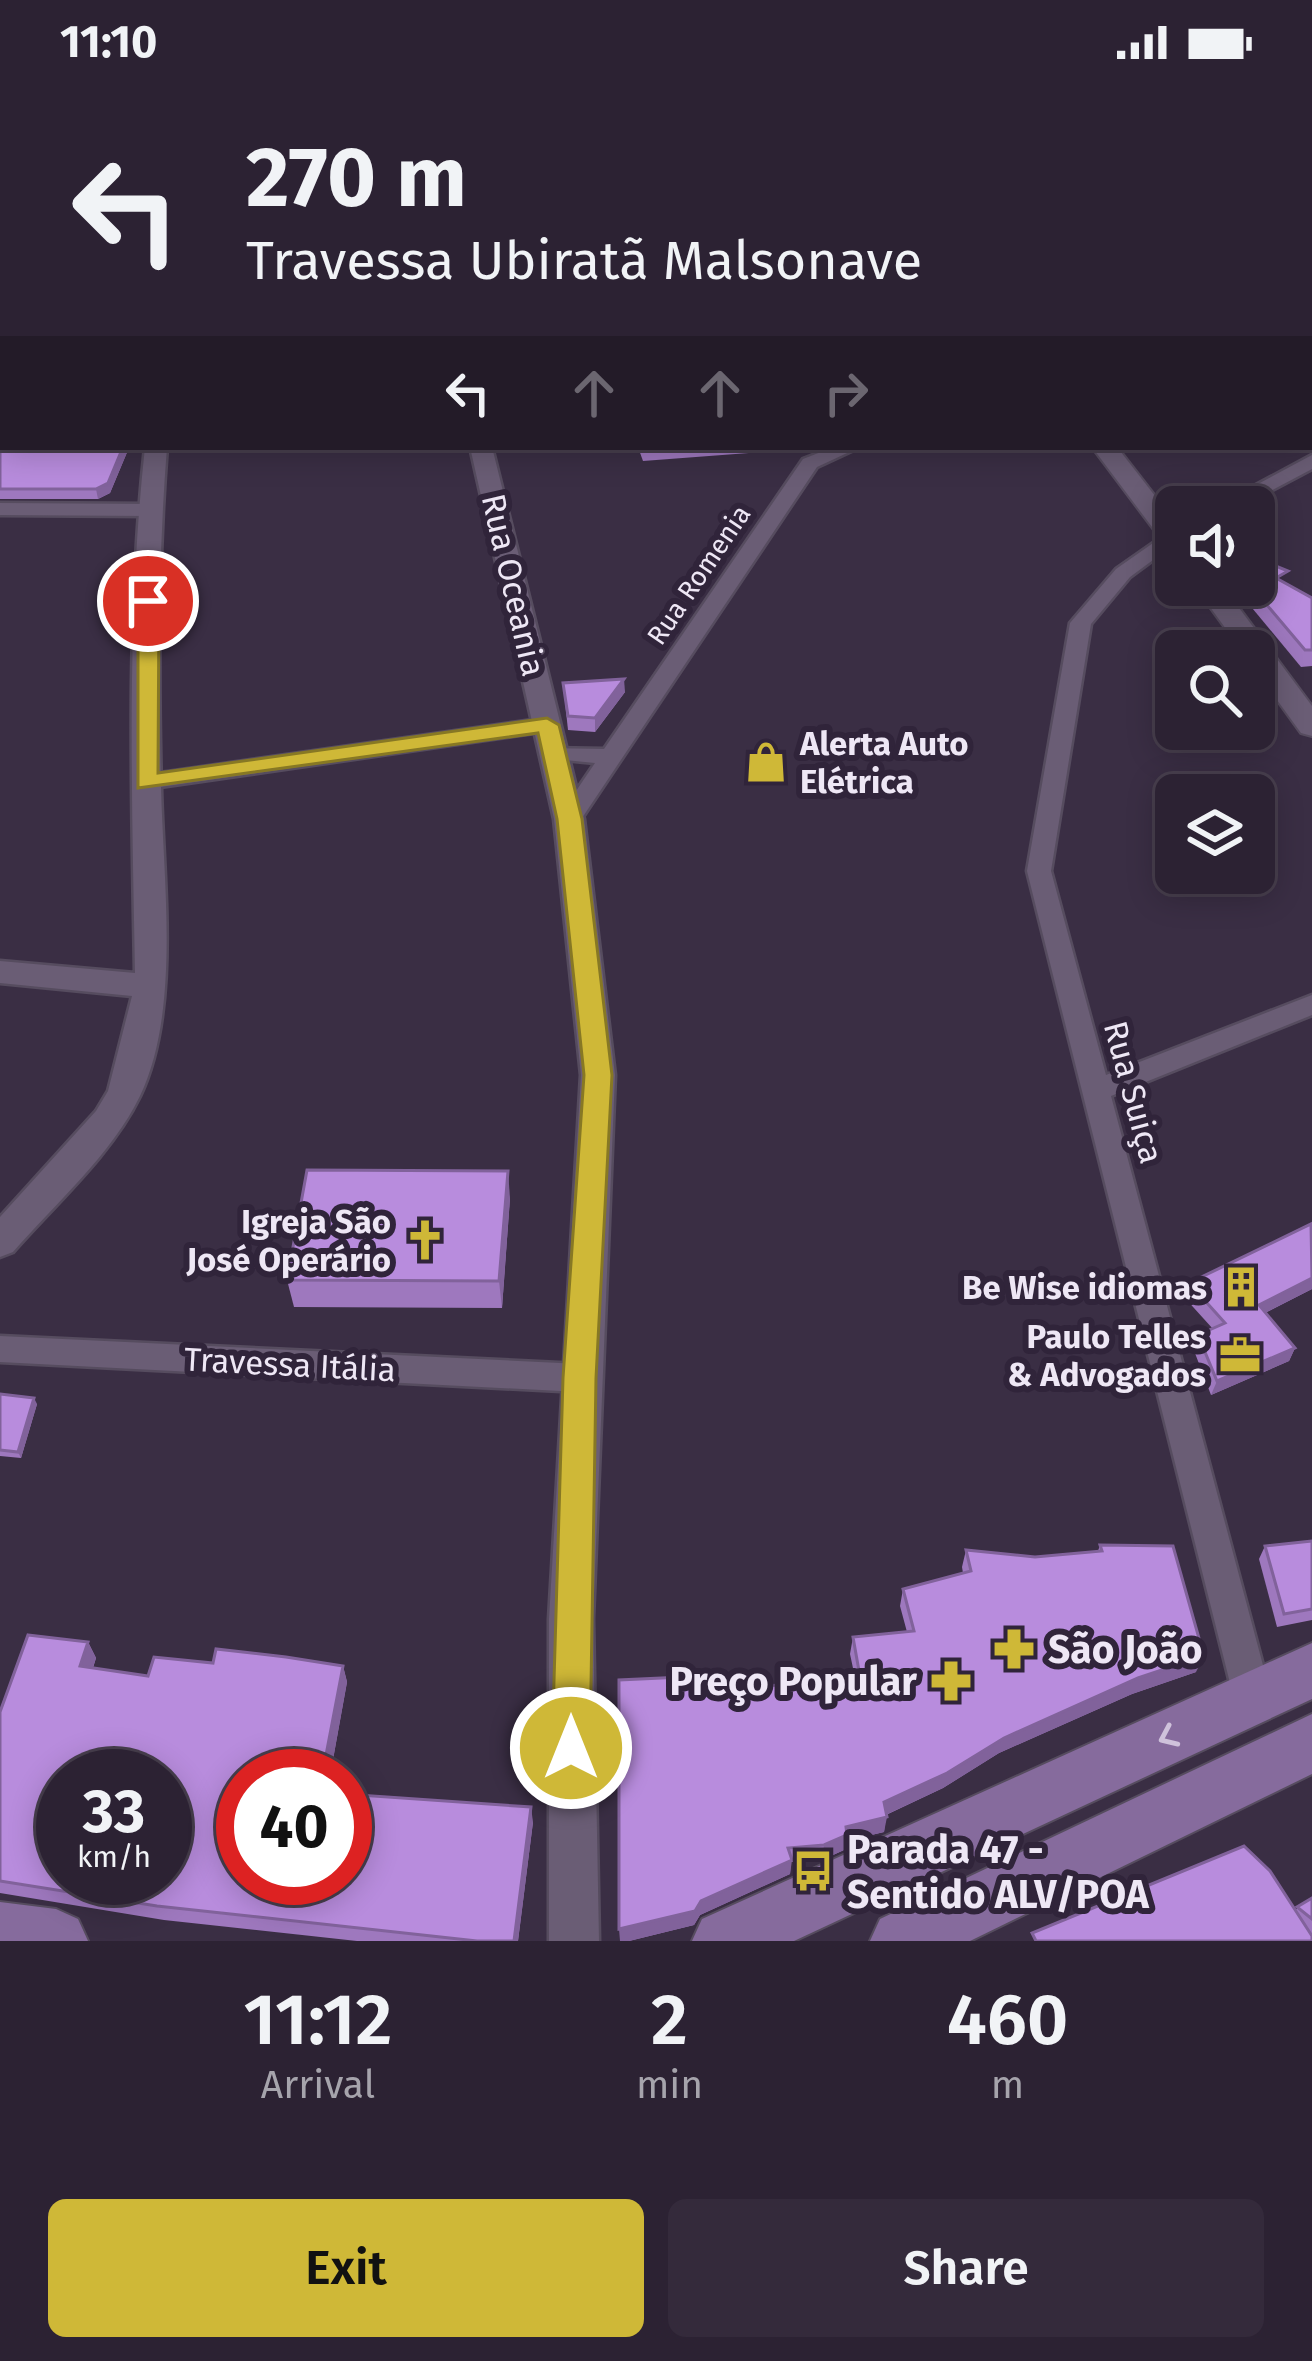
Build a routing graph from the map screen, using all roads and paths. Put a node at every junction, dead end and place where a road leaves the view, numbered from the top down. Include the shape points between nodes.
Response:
1 (156, 450) edge
2 (482, 450) edge
3 (1105, 450) edge
4 (806, 455) edge
5 (1312, 461) edge
6 (1265, 486) edge
7 (0, 509) edge
8 (150, 510) junction
9 (1155, 511) edge
10 (1155, 550) edge
11 (1223, 606) edge
12 (1312, 728) edge
13 (550, 739) junction
14 (612, 757) junction
15 (146, 782) junction
16 (569, 819) junction
17 (0, 972) edge
18 (151, 986) junction
19 (1312, 1004) edge
20 (1096, 1090) junction
21 (0, 1242) edge
22 (0, 1349) edge
23 (580, 1378) junction
24 (1312, 1670) edge
25 (1253, 1699) junction
26 (1312, 1743) edge
27 (973, 1926) edge
28 (0, 1934) edge
29 (56, 1941) edge
30 (574, 1941) edge
31 (724, 1941) edge
32 (902, 1941) edge

1 - 8 street
2 - 13 street, Rua Oceania
3 - 9 main road
4 - 14 street, Rua Romenia
5 - 6 street
7 - 8 street
8 - 15 street
10 - 20 street, Rua Suiça via 1123,573 1081,623 1039,871
11 - 12 main road
13 - 14 street
13 - 15 street
13 - 16 street, Rua Oceania
14 - 16 street, Rua Romenia
15 - 18 street
16 - 23 street, Rua Oceania via 598,1075
17 - 18 street
18 - 21 street via 125,1092
19 - 20 street
20 - 25 street, Rua Suiça
22 - 23 street, Travessa Itália
23 - 30 street, Rua Oceania via 571,1619
24 - 25 main road
25 -> 31 main road
26 - 27 main road
27 - 32 main road
28 - 29 main road

